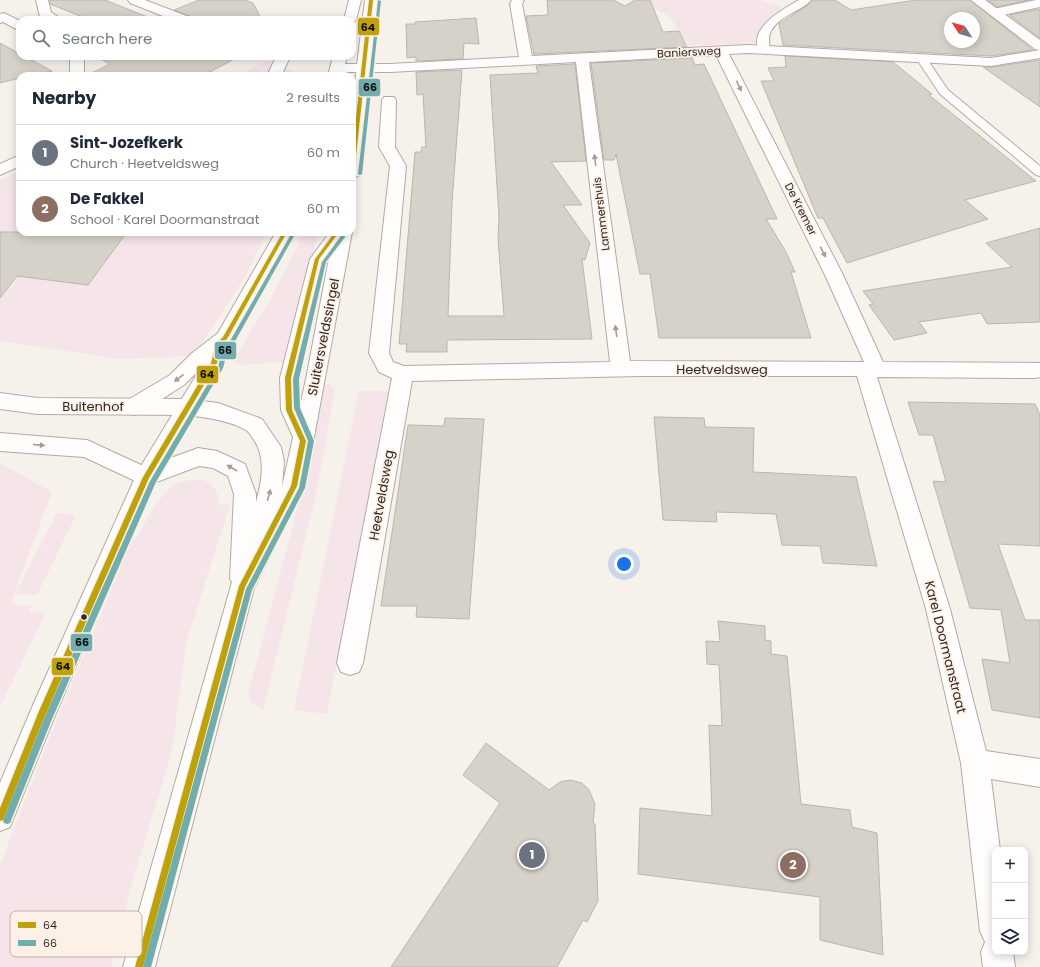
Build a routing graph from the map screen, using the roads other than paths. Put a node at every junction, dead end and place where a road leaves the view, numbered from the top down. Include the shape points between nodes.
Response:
1 (42, 0) edge
2 (134, 0) edge
3 (355, 0) edge
4 (371, 0) edge
5 (518, 0) edge
6 (806, 0) edge
7 (977, 0) edge
8 (1040, 4) edge
9 (994, 13) junction
10 (49, 16) edge
11 (174, 16) edge
12 (351, 16) edge
13 (0, 18) edge
14 (16, 24) edge
15 (1040, 46) edge
16 (764, 50) junction
17 (721, 51) junction
18 (1040, 54) edge
19 (582, 58) junction
20 (921, 58) junction
21 (78, 60) edge
22 (282, 60) edge
23 (526, 60) junction
24 (338, 67) edge
25 (365, 68) junction
26 (77, 72) edge
27 (276, 72) edge
28 (389, 100) dead end
29 (356, 131) edge
30 (16, 162) edge
31 (0, 170) edge
32 (1040, 172) edge
33 (282, 236) edge
34 (334, 236) edge
35 (342, 236) edge
36 (219, 344) junction
37 (621, 369) junction
38 (871, 369) junction
39 (394, 371) junction
40 (1038, 373) edge
41 (0, 401) edge
42 (133, 407) junction
43 (187, 407) junction
44 (302, 441) junction
45 (0, 442) edge
46 (146, 477) junction
47 (242, 586) junction
48 (350, 663) dead end
49 (975, 763) junction
50 (1040, 773) edge
51 (0, 817) edge
52 (994, 919) edge
53 (998, 955) edge
54 (142, 956) edge
55 (142, 957) edge
56 (139, 967) edge
57 (999, 967) edge

1 - 10 street via 46,14
2 - 11 street
3 - 12 street
4 - 25 street
5 - 23 street via 516,4
6 - 16 lane via 790,8 763,35
7 - 9 street
8 - 9 street
9 - 15 street
13 - 14 street via 4,17
16 - 17 street, Baniersweg
16 - 20 street, Baniersweg
17 - 19 street, Baniersweg
17 -> 38 street, De Kremer via 834,275
18 - 20 street, Baniersweg via 991,62
19 - 23 street, Baniersweg
37 -> 19 street, Lammershuis
20 - 32 lane via 944,92
21 - 26 street
22 - 27 street
23 - 25 street, Baniersweg
24 - 25 street, Baniersweg
25 - 29 street
28 - 39 street via 387,147 398,166 379,354
30 - 31 street
33 - 36 street via 225,338
34 - 44 lane via 317,259 288,378 290,410
35 - 44 street, Sluitersveldssingel
36 -> 42 street via 198,359 177,380
36 - 43 street via 214,363
37 - 38 street, Heetveldsweg
37 - 39 street, Heetveldsweg
38 - 40 street, Heetveldsweg
38 - 49 street, Karel Doormanstraat via 938,609
39 - 48 street, Heetveldsweg
41 - 42 street, Buitenhof via 38,406
42 - 43 street, Buitenhof
43 - 46 street
47 -> 43 street, Buitenhof via 271,489 273,461 270,447 255,425 218,411
44 - 47 street, Sluitersveldssingel via 294,486
45 -> 46 street via 87,449
47 -> 46 street via 245,494 237,470 217,460 198,457
46 - 51 street via 42,714
47 - 54 street, Sluitersveldssingel
49 - 50 street
49 - 52 street, Karel Doormanstraat
53 - 57 street
55 - 56 street, Sluitersveldssingel

